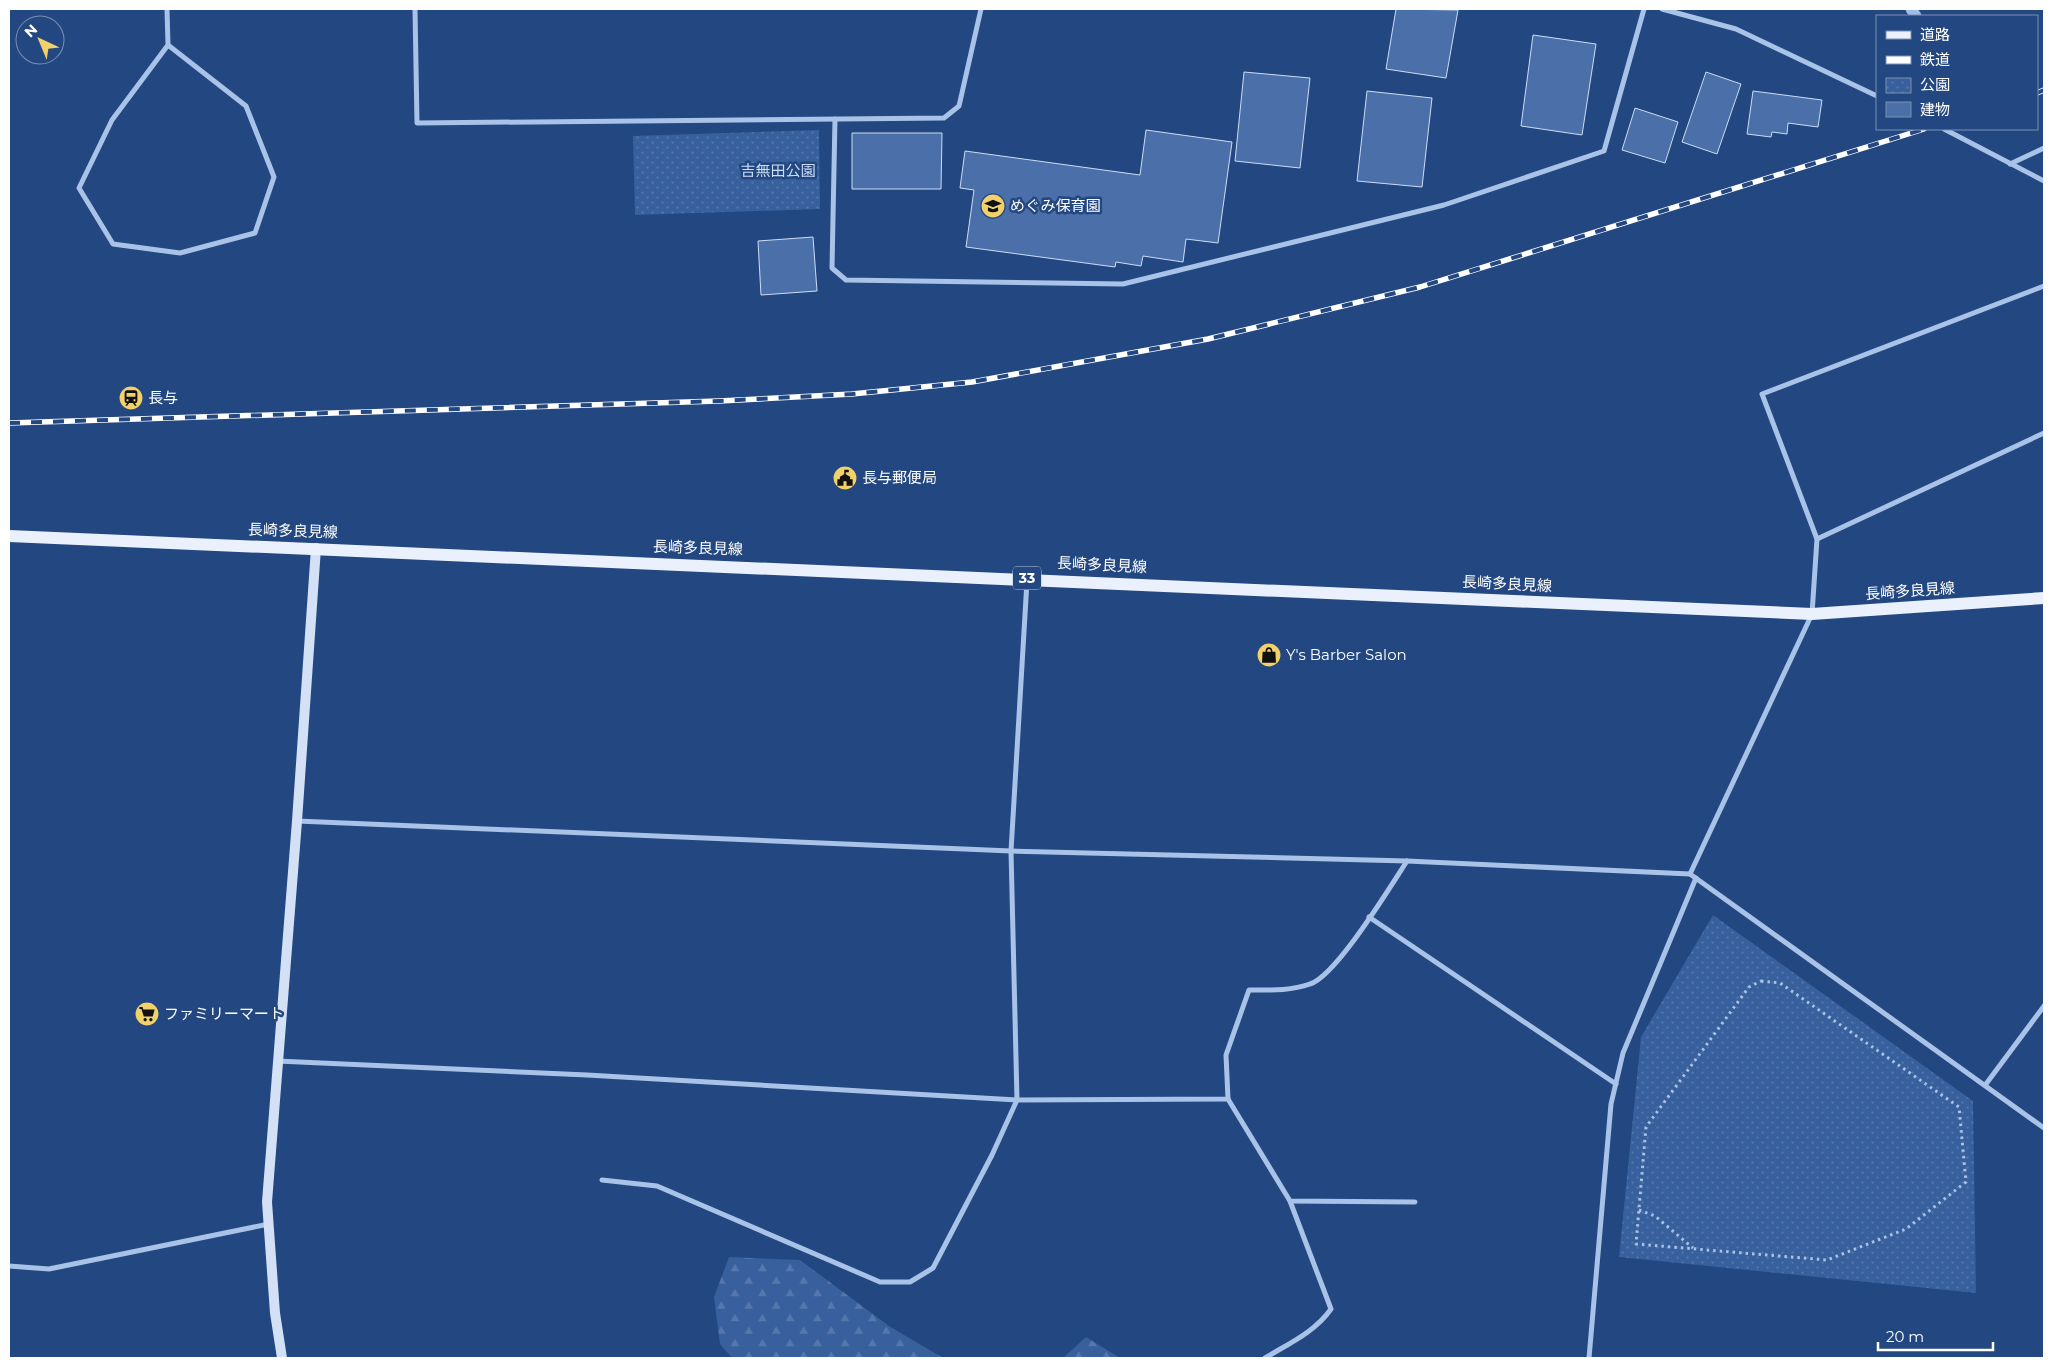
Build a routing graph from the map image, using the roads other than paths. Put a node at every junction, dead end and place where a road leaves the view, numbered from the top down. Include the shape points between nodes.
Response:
1 (167, 9) edge
2 (415, 9) edge
3 (981, 9) edge
4 (1644, 9) edge
5 (1662, 9) edge
6 (168, 45) junction
7 (1876, 96) edge
8 (835, 119) junction
9 (1946, 130) edge
10 (2044, 148) edge
11 (2010, 164) junction
12 (2044, 181) edge
13 (2044, 286) edge
14 (2044, 433) edge
15 (9, 536) edge
16 (1816, 539) junction
17 (316, 548) junction
18 (1028, 578) junction
19 (2044, 598) edge
20 (1812, 614) junction
21 (297, 821) junction
22 (1011, 851) junction
23 (1407, 861) junction
24 (1690, 874) junction
25 (1696, 878) junction
26 (1369, 917) junction
27 (2044, 1006) edge
28 (277, 1061) junction
29 (1616, 1084) junction
30 (1986, 1084) junction
31 (1228, 1099) junction
32 (1017, 1100) junction
33 (2044, 1128) edge
34 (602, 1180) dead end
35 (1290, 1201) junction
36 (1416, 1202) dead end
37 (269, 1224) junction
38 (9, 1266) edge
39 (282, 1358) edge
40 (1265, 1358) edge
41 (1589, 1358) edge

1 - 6 street
2 - 8 street via 417,123
3 - 8 street via 960,106 944,118
4 - 8 street via 1604,151 1444,205 1123,284 846,280 832,268
5 - 7 street via 1736,29
6 - 6 street via 112,120 79,188 114,244 180,253 255,233 274,176 246,106
9 - 11 street
10 - 11 street
11 - 12 street
13 - 16 street via 1762,394
14 - 16 street
15 - 17 main road, 長崎多良見線 / 33
16 - 20 street
17 - 18 main road, 長崎多良見線 / 33
17 - 21 street
18 - 20 main road, 長崎多良見線 / 33
18 - 22 street
19 - 20 main road, 長崎多良見線 / 33
20 - 24 street
21 - 22 street
21 - 28 street
22 - 23 street
22 - 32 street
23 - 24 street
23 - 26 street
24 - 25 street
25 - 29 street via 1623,1053
25 - 30 street
26 - 29 street
26 - 31 street via 1342,958 1312,984 1277,990 1249,990 1226,1055
27 - 30 street
28 - 32 street
28 - 37 street via 267,1202
29 - 41 street via 1611,1104
30 - 33 street
31 - 32 street
31 - 35 street
32 - 34 street via 933,1268 910,1282 880,1282 657,1186
35 - 36 street
35 - 40 street via 1331,1309 1324,1320 1304,1335
37 - 38 street via 49,1268
37 - 39 street via 275,1313

